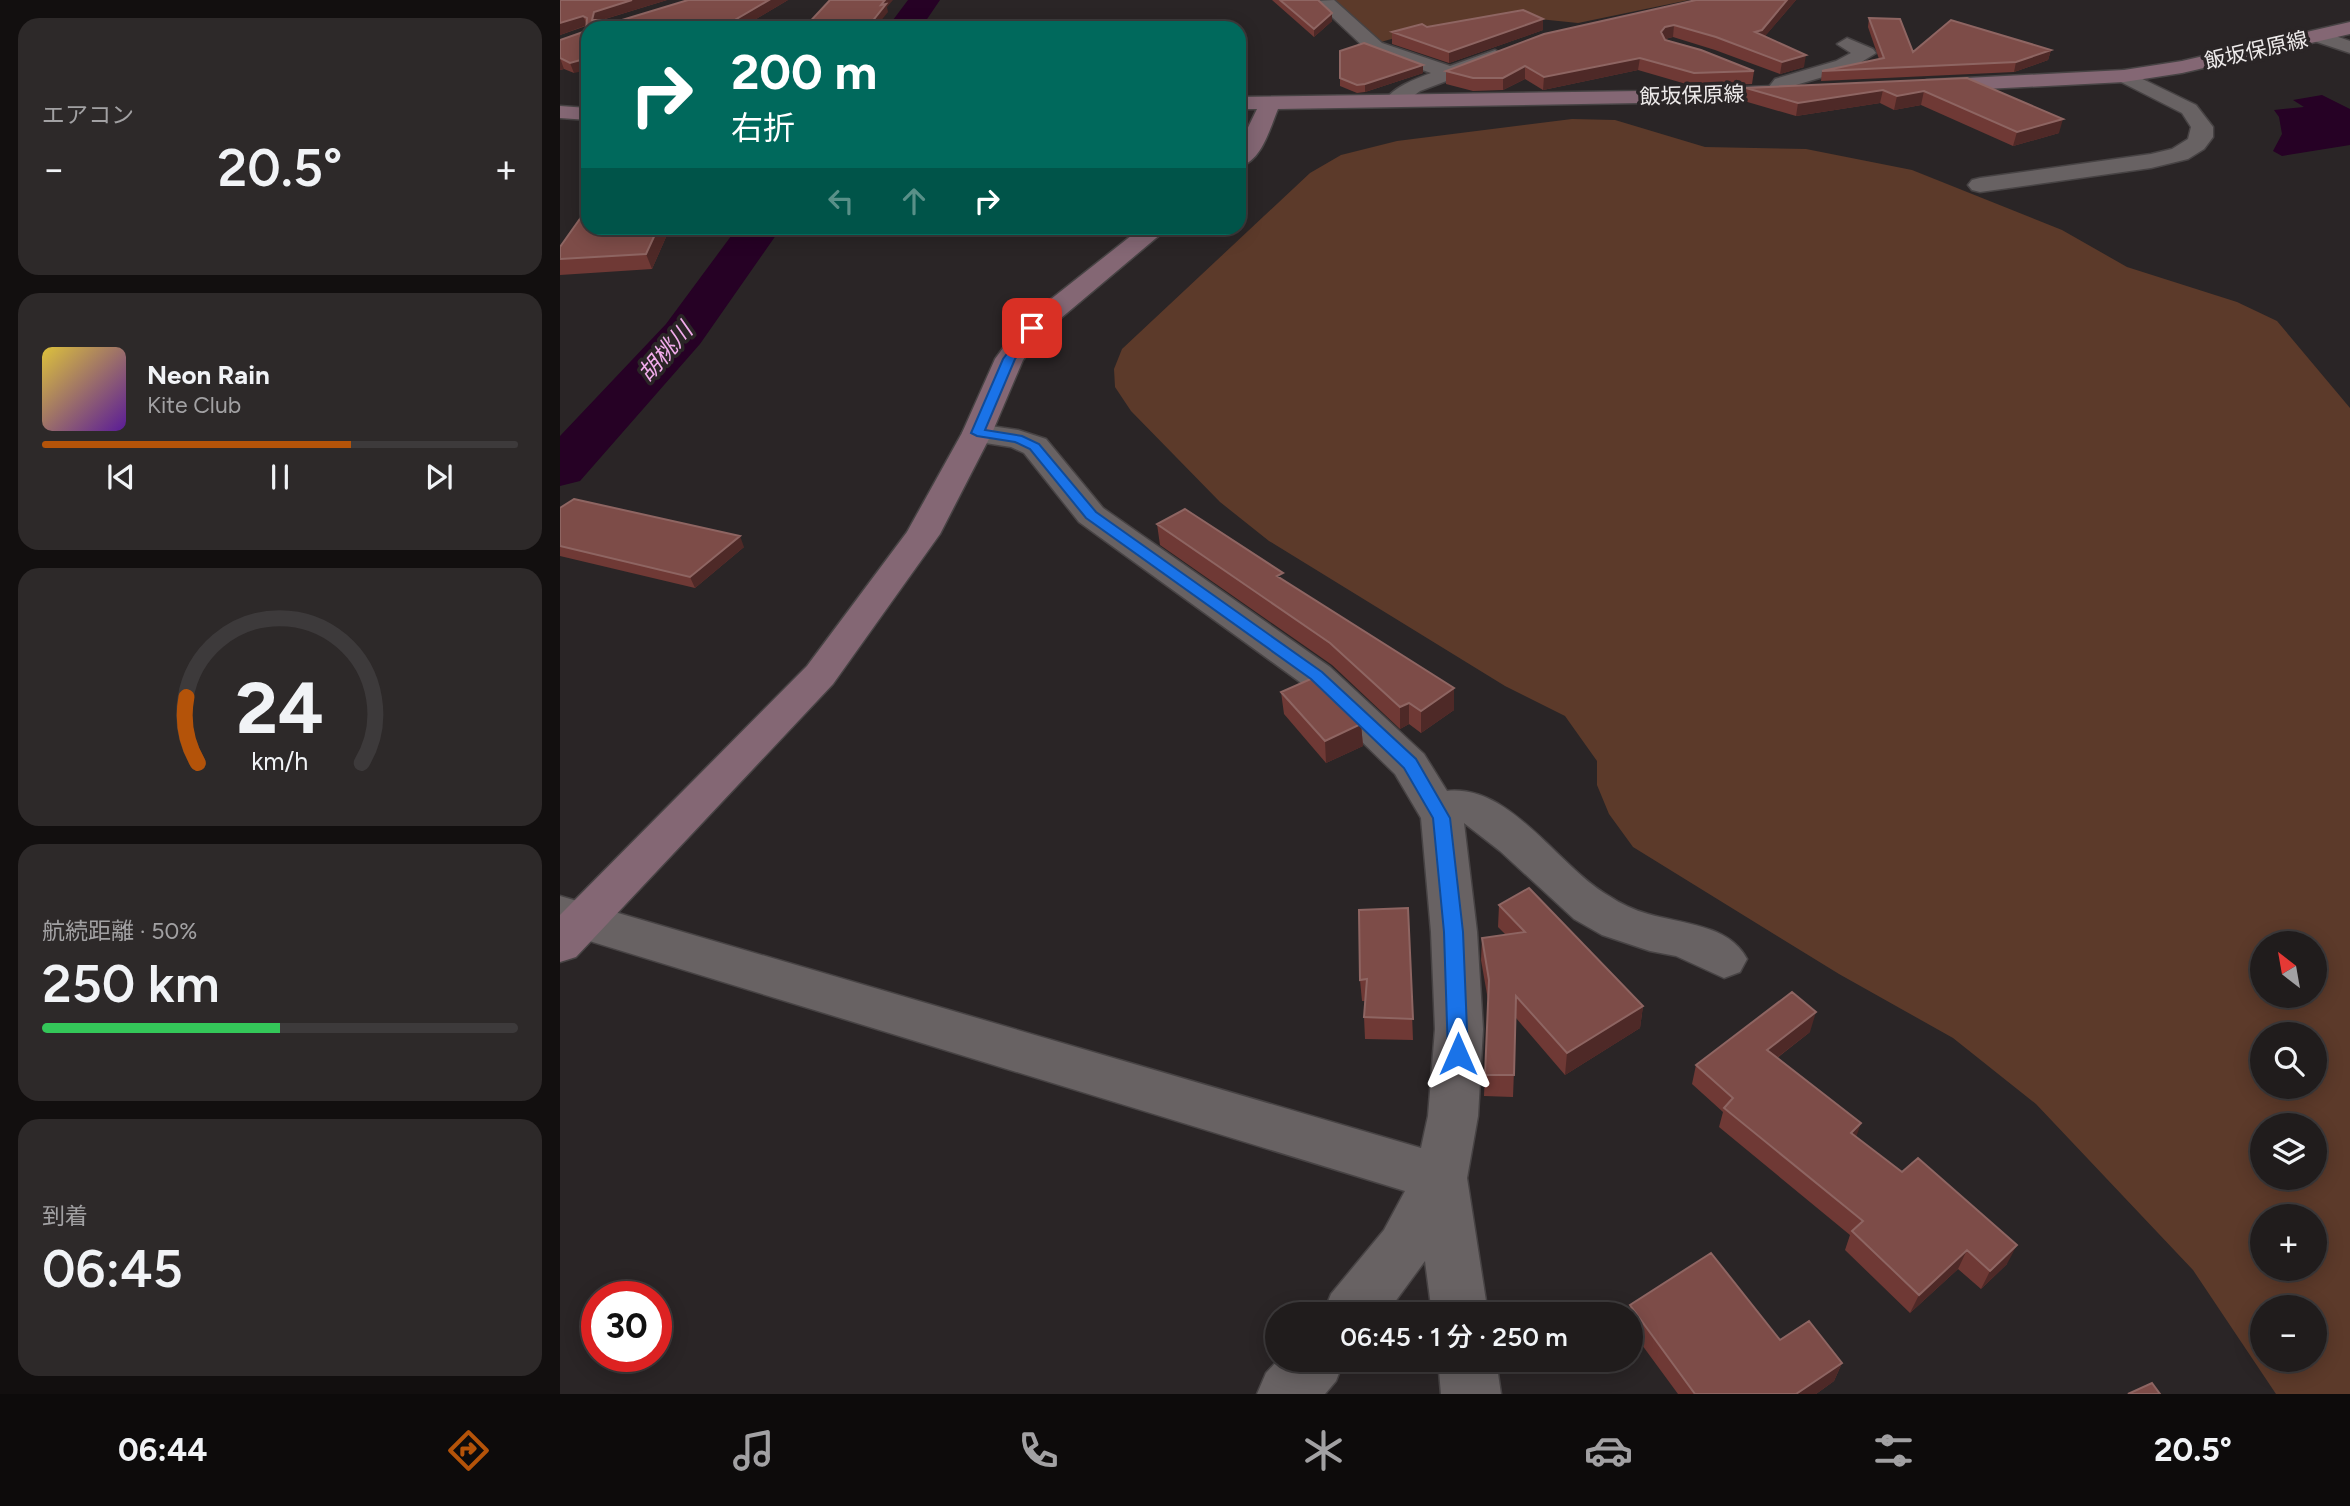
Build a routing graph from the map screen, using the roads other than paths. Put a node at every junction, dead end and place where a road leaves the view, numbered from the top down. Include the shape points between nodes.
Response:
1 (1324, 1) edge
2 (2350, 28) edge
3 (2318, 36) junction
4 (1847, 44) dead end
5 (2350, 47) edge
6 (1511, 50) edge
7 (1450, 74) junction
8 (1755, 75) edge
9 (2124, 76) junction
10 (1907, 87) edge
11 (1781, 88) junction
12 (1830, 90) edge
13 (1393, 102) junction
14 (1246, 103) edge
15 (1270, 103) junction
16 (560, 112) edge
17 (581, 114) edge
18 (1246, 152) edge
19 (1980, 185) dead end
20 (1147, 235) edge
21 (977, 433) junction
22 (1435, 807) junction
23 (568, 926) edge
24 (1724, 959) dead end
25 (1441, 1178) junction
26 (1360, 1302) edge
27 (1458, 1302) edge
28 (1305, 1372) edge
29 (1468, 1372) edge
30 (1287, 1394) edge
31 (1471, 1394) edge

1 - 7 street via 1375,47
2 - 3 main road, 飯坂保原線
3 - 5 street
3 - 9 main road, 飯坂保原線
4 - 11 street via 1866,53
6 - 7 street
7 - 13 street via 1413,87
8 - 11 street
9 - 10 main road, 飯坂保原線
9 - 19 street via 2189,108 2202,127 2196,144 2180,154 2151,161
11 - 12 main road, 飯坂保原線
11 - 13 main road, 飯坂保原線
13 - 15 main road, 飯坂保原線
14 - 15 main road, 飯坂保原線
15 - 18 main road
16 - 17 main road
20 - 21 main road via 1032,328 1009,359
21 - 22 street via 1035,446 1091,515 1317,676 1410,764
21 - 23 main road via 923,534 820,675
22 - 24 street via 1464,804 1473,808 1590,906 1618,922 1685,939
22 - 25 street via 1442,818 1459,1029 1453,1116
23 - 25 street
25 - 26 street via 1403,1248
25 - 27 street
28 - 30 street
29 - 31 street

